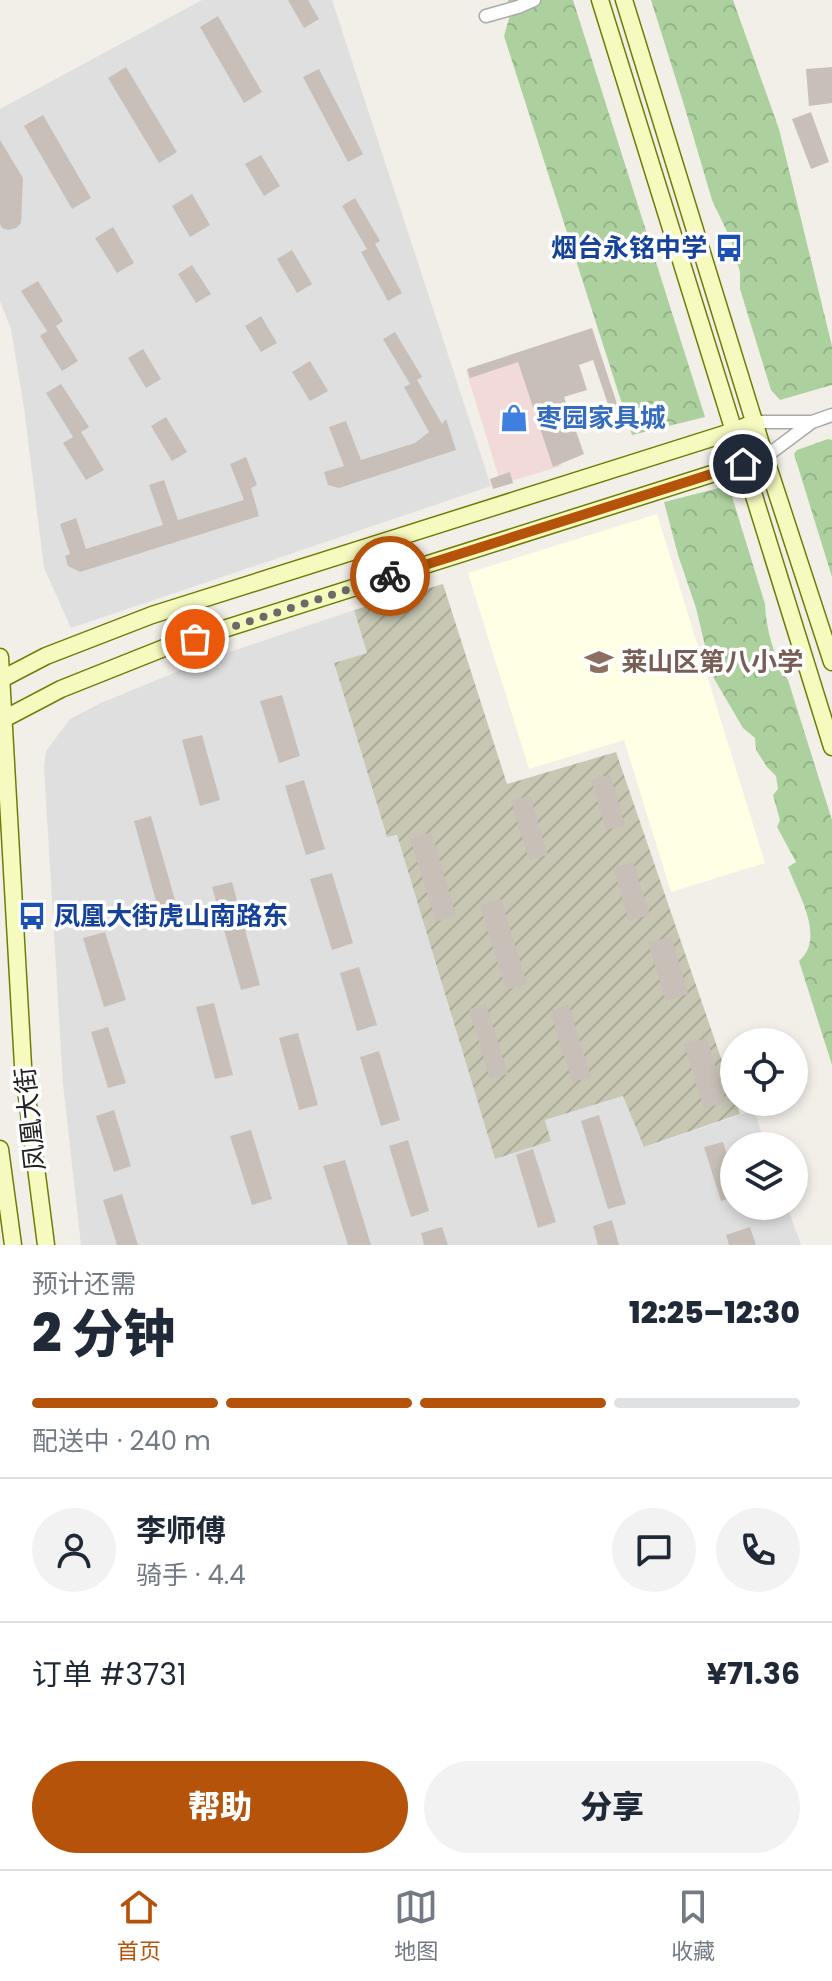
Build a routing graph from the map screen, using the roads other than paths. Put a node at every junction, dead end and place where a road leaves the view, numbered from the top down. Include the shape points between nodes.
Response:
1 (534, 0) edge
2 (600, 0) edge
3 (624, 0) edge
4 (486, 16) dead end
5 (832, 415) edge
6 (756, 422) junction
7 (812, 422) junction
8 (734, 431) junction
9 (765, 457) junction
10 (743, 464) junction
11 (0, 657) edge
12 (832, 662) edge
13 (1, 680) edge
14 (2, 720) edge
15 (832, 747) edge
16 (0, 1149) edge
17 (13, 1245) edge
18 (46, 1245) edge

1 - 4 street
2 - 8 main road
3 - 6 main road
5 - 7 street
6 - 7 street
6 - 8 main road
6 - 9 main road
7 - 9 street
8 - 10 main road
8 - 13 main road via 152,615 46,656
9 - 10 main road
9 - 12 main road
10 - 14 main road via 164,648 61,689
10 - 15 main road
11 - 13 main road, 凤凰大街
13 - 14 main road, 凤凰大街
14 - 18 main road, 凤凰大街 via 23,1066
16 - 17 main road, 凤凰大街

